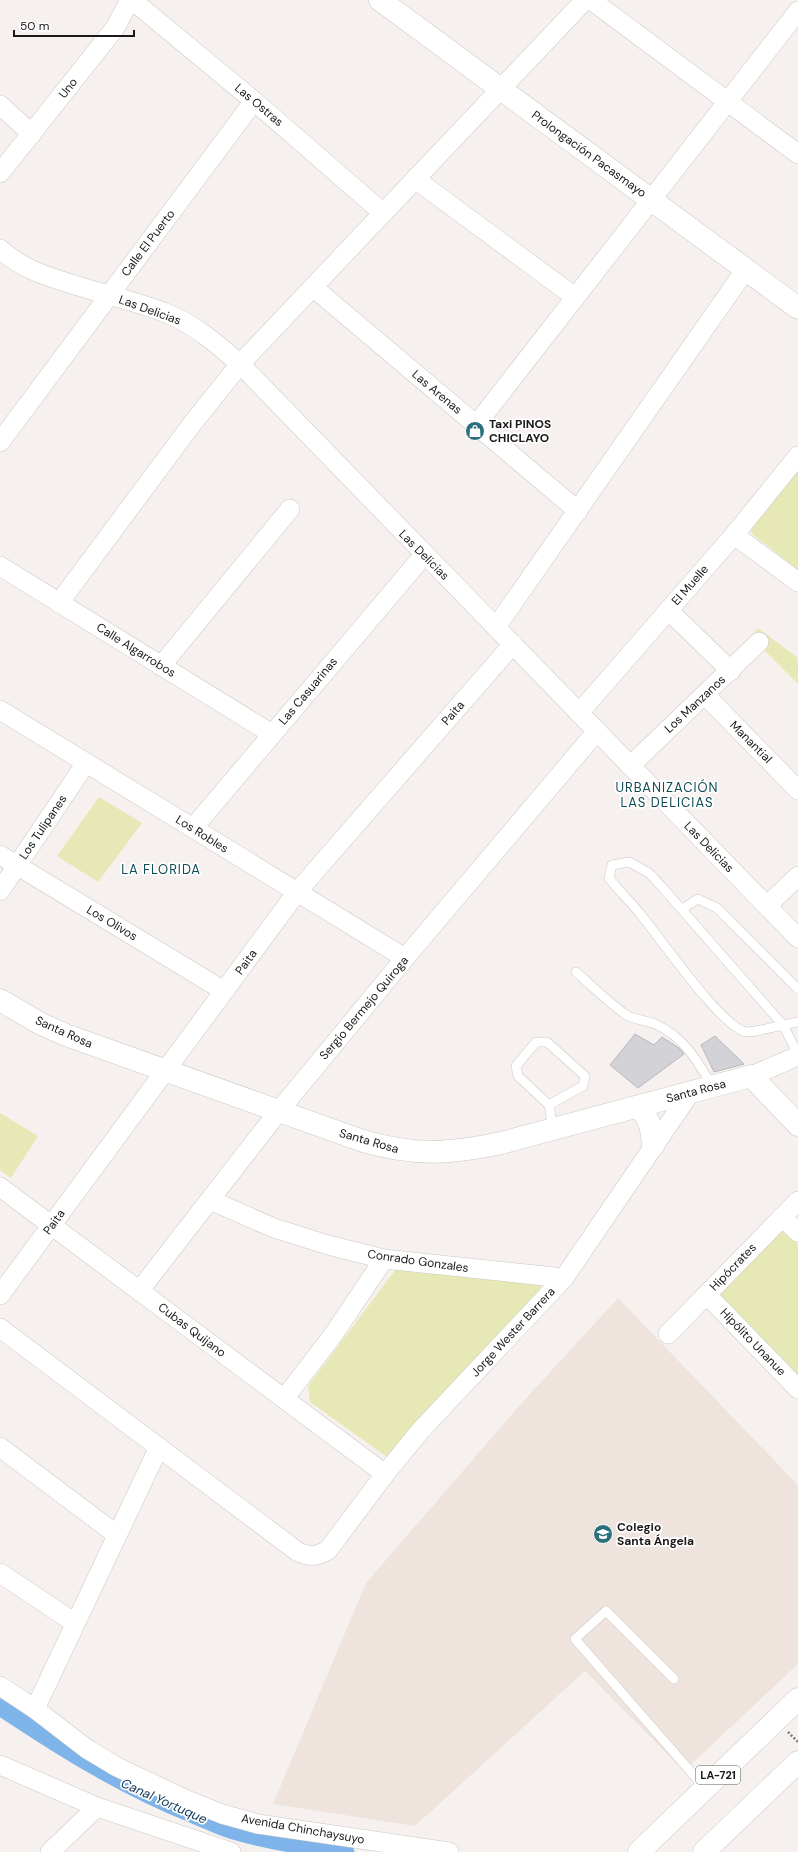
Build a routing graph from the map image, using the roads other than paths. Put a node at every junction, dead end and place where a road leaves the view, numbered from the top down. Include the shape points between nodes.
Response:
1 (131, 0) edge
2 (380, 0) edge
3 (585, 0) edge
4 (591, 0) edge
5 (798, 11) edge
6 (500, 88) junction
7 (254, 101) junction
8 (727, 103) junction
9 (0, 105) edge
10 (32, 134) junction
11 (798, 154) edge
12 (0, 173) edge
13 (415, 179) junction
14 (651, 199) junction
15 (383, 214) junction
16 (0, 249) edge
17 (746, 269) junction
18 (314, 288) junction
19 (109, 295) junction
20 (575, 297) junction
21 (798, 308) edge
22 (240, 364) junction
23 (476, 425) junction
24 (0, 442) edge
25 (798, 456) edge
26 (290, 508) dead end
27 (578, 511) junction
28 (734, 535) junction
29 (424, 555) junction
30 (0, 566) edge
31 (798, 582) edge
32 (59, 602) junction
33 (668, 610) junction
34 (496, 626) junction
35 (759, 642) dead end
36 (513, 644) junction
37 (162, 666) junction
38 (731, 671) junction
39 (705, 695) junction
40 (0, 710) edge
41 (579, 713) junction
42 (597, 731) junction
43 (272, 734) junction
44 (86, 763) junction
45 (630, 766) junction
46 (798, 790) edge
47 (193, 828) junction
48 (0, 855) edge
49 (17, 865) junction
50 (798, 876) edge
51 (0, 891) edge
52 (297, 892) junction
53 (767, 906) junction
54 (682, 909) junction
55 (798, 938) edge
56 (405, 958) junction
57 (576, 972) dead end
58 (798, 989) edge
59 (224, 992) junction
60 (0, 1000) edge
61 (798, 1022) edge
62 (783, 1024) junction
63 (798, 1055) edge
64 (166, 1070) junction
65 (751, 1076) junction
66 (712, 1087) junction
67 (690, 1093) junction
68 (549, 1105) junction
69 (638, 1107) junction
70 (278, 1112) junction
71 (798, 1125) edge
72 (553, 1129) junction
73 (653, 1146) junction
74 (0, 1187) edge
75 (210, 1200) junction
76 (798, 1201) edge
77 (782, 1217) junction
78 (51, 1226) junction
79 (798, 1232) edge
80 (384, 1258) junction
81 (564, 1278) junction
82 (139, 1291) junction
83 (707, 1294) junction
84 (0, 1295) edge
85 (0, 1328) edge
86 (668, 1334) dead end
87 (798, 1389) edge
88 (284, 1399) junction
89 (0, 1447) edge
90 (159, 1447) junction
91 (385, 1474) junction
92 (117, 1535) junction
93 (0, 1573) edge
94 (75, 1623) junction
95 (674, 1679) dead end
96 (0, 1686) edge
97 (797, 1703) edge
98 (35, 1709) junction
99 (798, 1762) edge
100 (0, 1765) edge
101 (705, 1788) junction
102 (97, 1807) junction
103 (50, 1852) edge
104 (231, 1852) edge
105 (449, 1852) edge
106 (639, 1852) edge
107 (704, 1852) edge

1 - 7 street, Las Ostras
1 - 10 street, Uno via 115,28
2 - 6 street, Prolongación Pacasmayo
3 - 6 street
4 - 8 street
5 - 8 street
6 - 13 street
6 - 14 street, Prolongación Pacasmayo
7 - 15 street, Las Ostras
7 - 19 street, Calle El Puerto
8 - 11 street
8 - 14 street
9 - 10 street
10 - 12 street, Uno
13 - 15 street
13 - 20 street
14 - 17 street, Prolongación Pacasmayo
14 - 20 street
15 - 18 street
16 - 19 street, Las Delicias via 21,266 42,276
17 - 21 street, Prolongación Pacasmayo
17 - 27 street
18 - 22 street
18 - 23 street, Las Arenas
19 - 22 street, Las Delicias via 167,313 190,325 213,340
19 - 24 street, Calle El Puerto
20 - 23 street
22 - 29 street, Las Delicias
22 - 32 street
23 - 27 street, Las Arenas
25 - 28 street, El Muelle
26 - 37 street
27 - 34 street
28 - 31 street
28 - 33 street, El Muelle
29 - 34 street, Las Delicias
29 - 43 street, Las Casuarinas
30 - 32 street, Calle Algarrobos
32 - 37 street, Calle Algarrobos
33 - 38 street
33 - 41 street, El Muelle
34 - 36 street, Las Delicias
35 - 38 street, Los Manzanos
36 - 41 street, Las Delicias
36 - 52 street, Paita
37 - 43 street, Calle Algarrobos
38 - 39 street, Los Manzanos
39 - 45 street, Los Manzanos
39 - 46 street, Manantial
40 - 44 street, Los Robles
41 - 42 street, Las Delicias
42 - 45 street, Las Delicias
42 - 56 street, Sergio Bermejo Quiroga
43 - 47 street, Las Casuarinas
44 - 47 street, Los Robles
44 - 49 street, Los Tulipanes
45 - 53 street, Las Delicias
47 - 52 street, Los Robles
48 - 49 street, Los Olivos
49 - 51 street, Los Tulipanes
49 - 59 street, Los Olivos
50 - 53 street
52 - 56 street, Los Robles
52 - 59 street, Paita
53 - 55 street, Las Delicias
54 - 58 lane via 698,899 716,908
54 - 62 lane
54 - 62 lane via 649,873 629,862 612,865 609,878 713,1006 735,1026 746,1032
56 - 70 street, Sergio Bermejo Quiroga
57 - 66 lane via 627,1016 644,1019 678,1038 700,1064
59 - 64 street, Paita
60 - 64 street, Santa Rosa via 66,1035
61 - 62 lane
62 - 63 lane
63 - 65 street, Santa Rosa
64 - 70 street, Santa Rosa
64 - 78 street, Paita
65 - 66 street, Santa Rosa
65 - 71 street
66 - 67 street, Santa Rosa
67 - 69 street, Santa Rosa
67 - 73 street, Jorge Wester Barrera
68 - 68 lane via 518,1076 516,1066 536,1042 547,1042 585,1076 583,1086
68 - 72 lane
69 - 72 street, Santa Rosa
69 - 73 street via 646,1115 652,1129
70 - 72 street, Santa Rosa via 363,1141 412,1152 442,1153 467,1150
70 - 75 street, Sergio Bermejo Quiroga
73 - 81 street, Jorge Wester Barrera
74 - 78 street, Cubas Quijano
75 - 80 street, Conrado Gonzales via 274,1228 328,1245
75 - 82 street, Sergio Bermejo Quiroga
76 - 77 street, Hipócrates
77 - 79 street
77 - 83 street, Hipócrates
78 - 82 street, Cubas Quijano
78 - 84 street, Paita
80 - 81 street, Conrado Gonzales
80 - 88 street via 333,1335
81 - 91 street, Jorge Wester Barrera via 421,1430
82 - 88 street, Cubas Quijano
83 - 86 street, Hipócrates
83 - 87 street, Hipólito Unanue
85 - 90 street
88 - 91 street, Cubas Quijano
89 - 92 street
90 - 91 street, Jorge Wester Barrera via 298,1552 308,1556 318,1556 328,1550
90 - 92 street
92 - 94 street
93 - 94 street
94 - 98 street
95 - 101 lane via 606,1612 575,1639
96 - 98 street, Avenida Chinchaysuyo
97 - 101 street, LA-721
98 - 105 street, Avenida Chinchaysuyo via 87,1749 117,1767 222,1814 258,1824
99 - 107 street
100 - 102 street
101 - 106 street, LA-721
102 - 103 street
102 - 104 street

